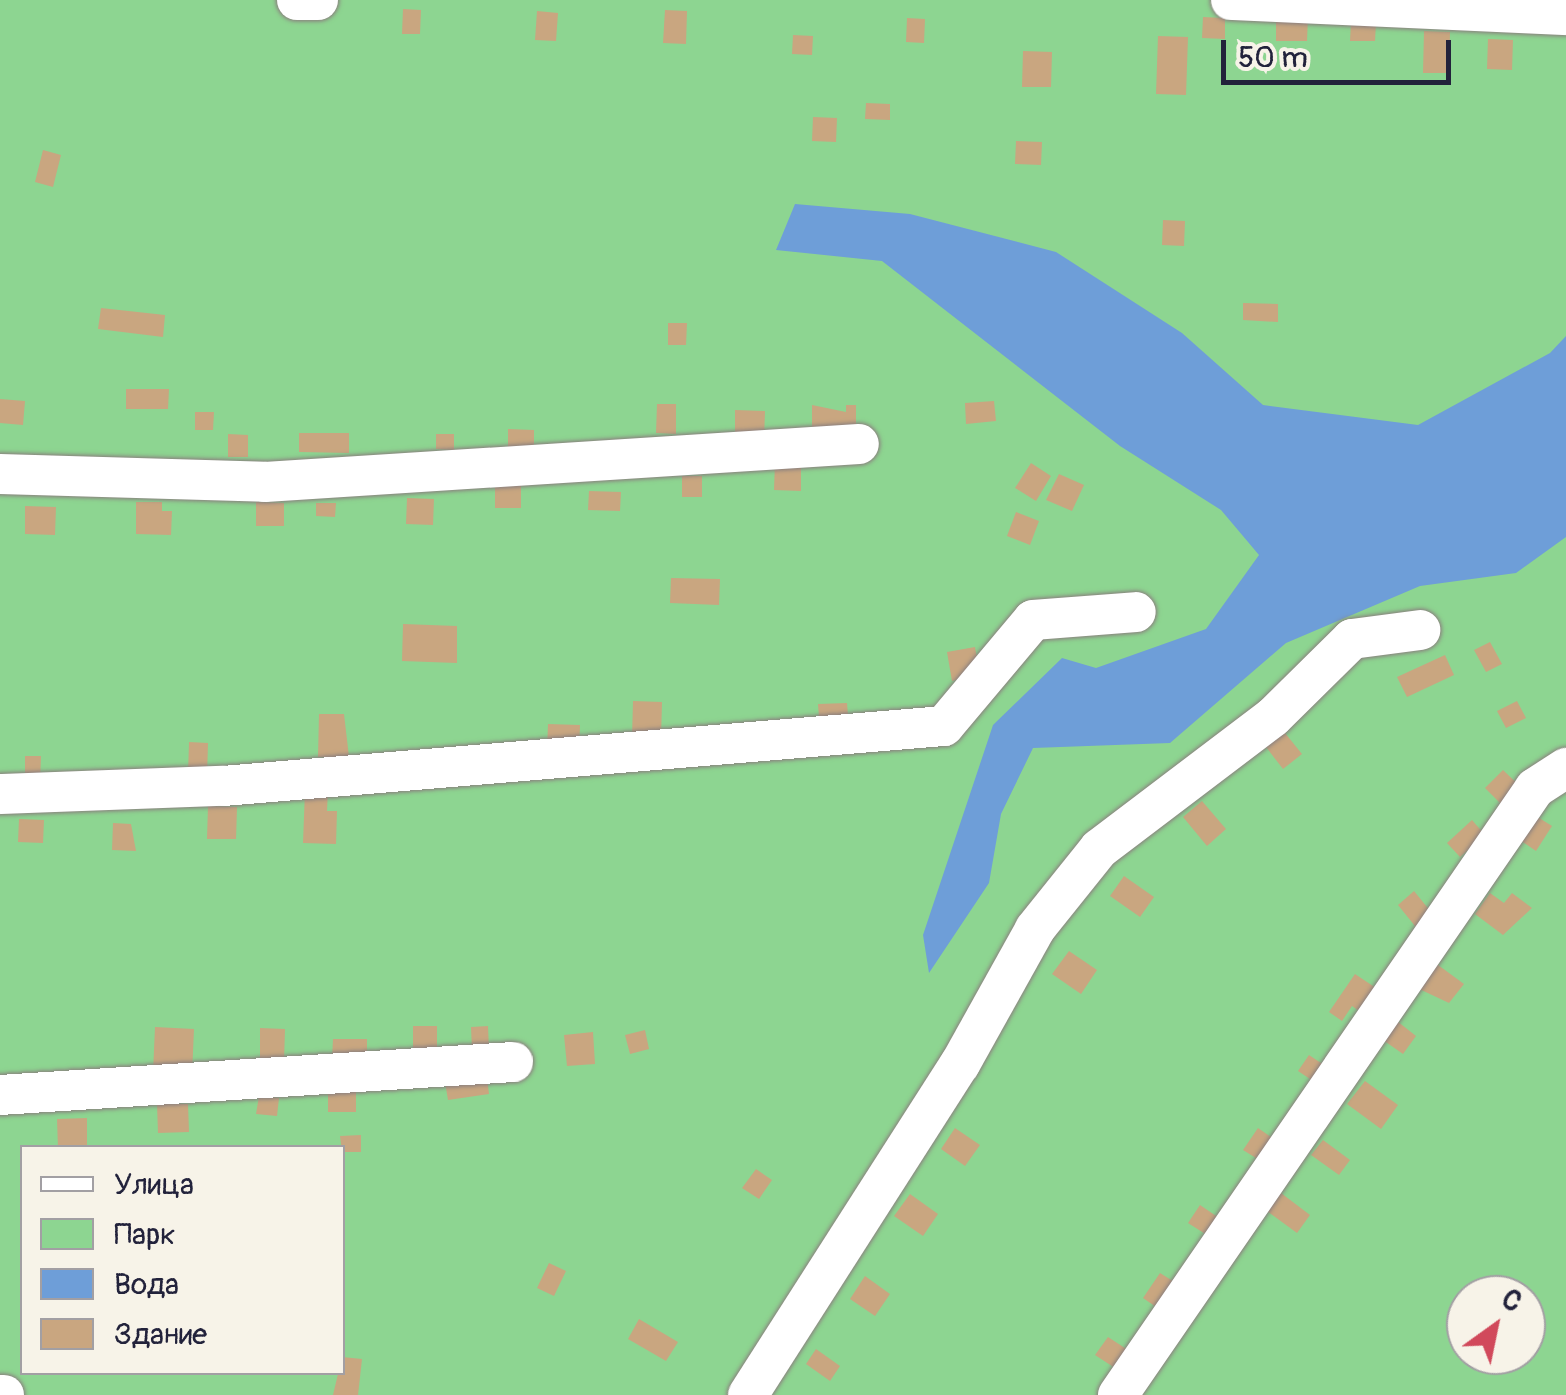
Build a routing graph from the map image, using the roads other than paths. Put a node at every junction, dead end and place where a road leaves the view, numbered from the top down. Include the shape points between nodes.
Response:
1 (296, 0) edge
2 (318, 0) edge
3 (1231, 0) edge
4 (1566, 15) edge
5 (859, 444) dead end
6 (0, 474) edge
7 (1136, 612) dead end
8 (1420, 630) dead end
9 (1566, 768) edge
10 (0, 794) edge
11 (513, 1062) dead end
12 (0, 1094) edge
13 (748, 1395) edge
14 (1118, 1395) edge

1 - 2 lane
3 - 4 lane
5 - 6 lane via 265,482
7 - 10 lane via 1032,620 944,726 223,786
8 - 13 lane via 1352,639 1273,716 1099,849 1035,929 950,1081
9 - 14 lane via 1536,788
11 - 12 lane

